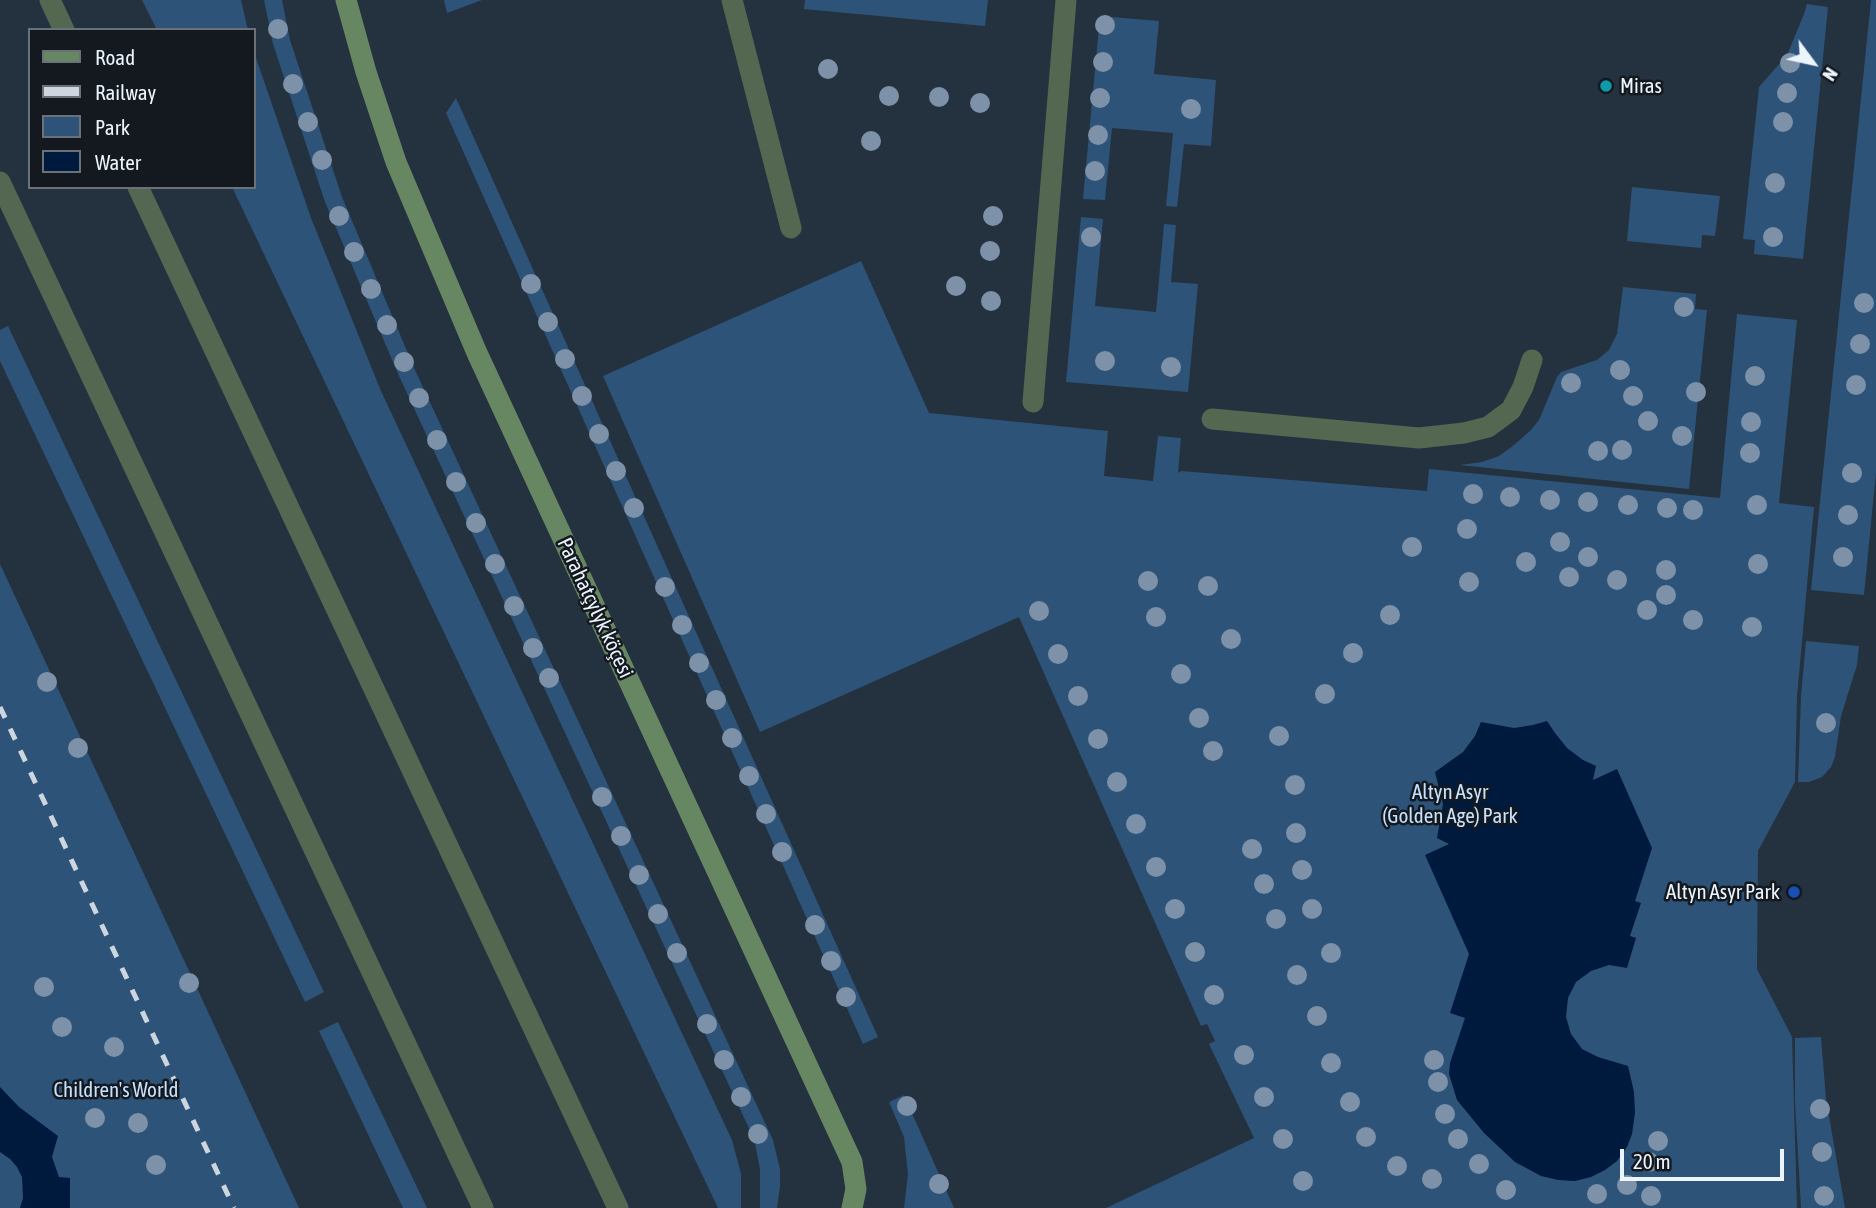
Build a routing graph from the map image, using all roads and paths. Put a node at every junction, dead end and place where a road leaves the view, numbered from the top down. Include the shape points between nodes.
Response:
1 (50, 0) edge
2 (346, 0) edge
3 (732, 0) edge
4 (1066, 0) edge
5 (63, 28) edge
6 (0, 182) edge
7 (139, 189) edge
8 (791, 228) dead end
9 (1532, 360) dead end
10 (1033, 402) dead end
11 (1212, 419) dead end
12 (483, 1208) edge
13 (618, 1208) edge
14 (852, 1208) edge

1 - 5 lane
2 - 14 street, Parahatçylyk köçesi via 396,162 477,353 852,1162 856,1189
3 - 8 lane
4 - 10 lane
6 - 12 lane
7 - 13 lane
9 - 11 lane via 1511,410 1488,427 1464,433 1419,438

